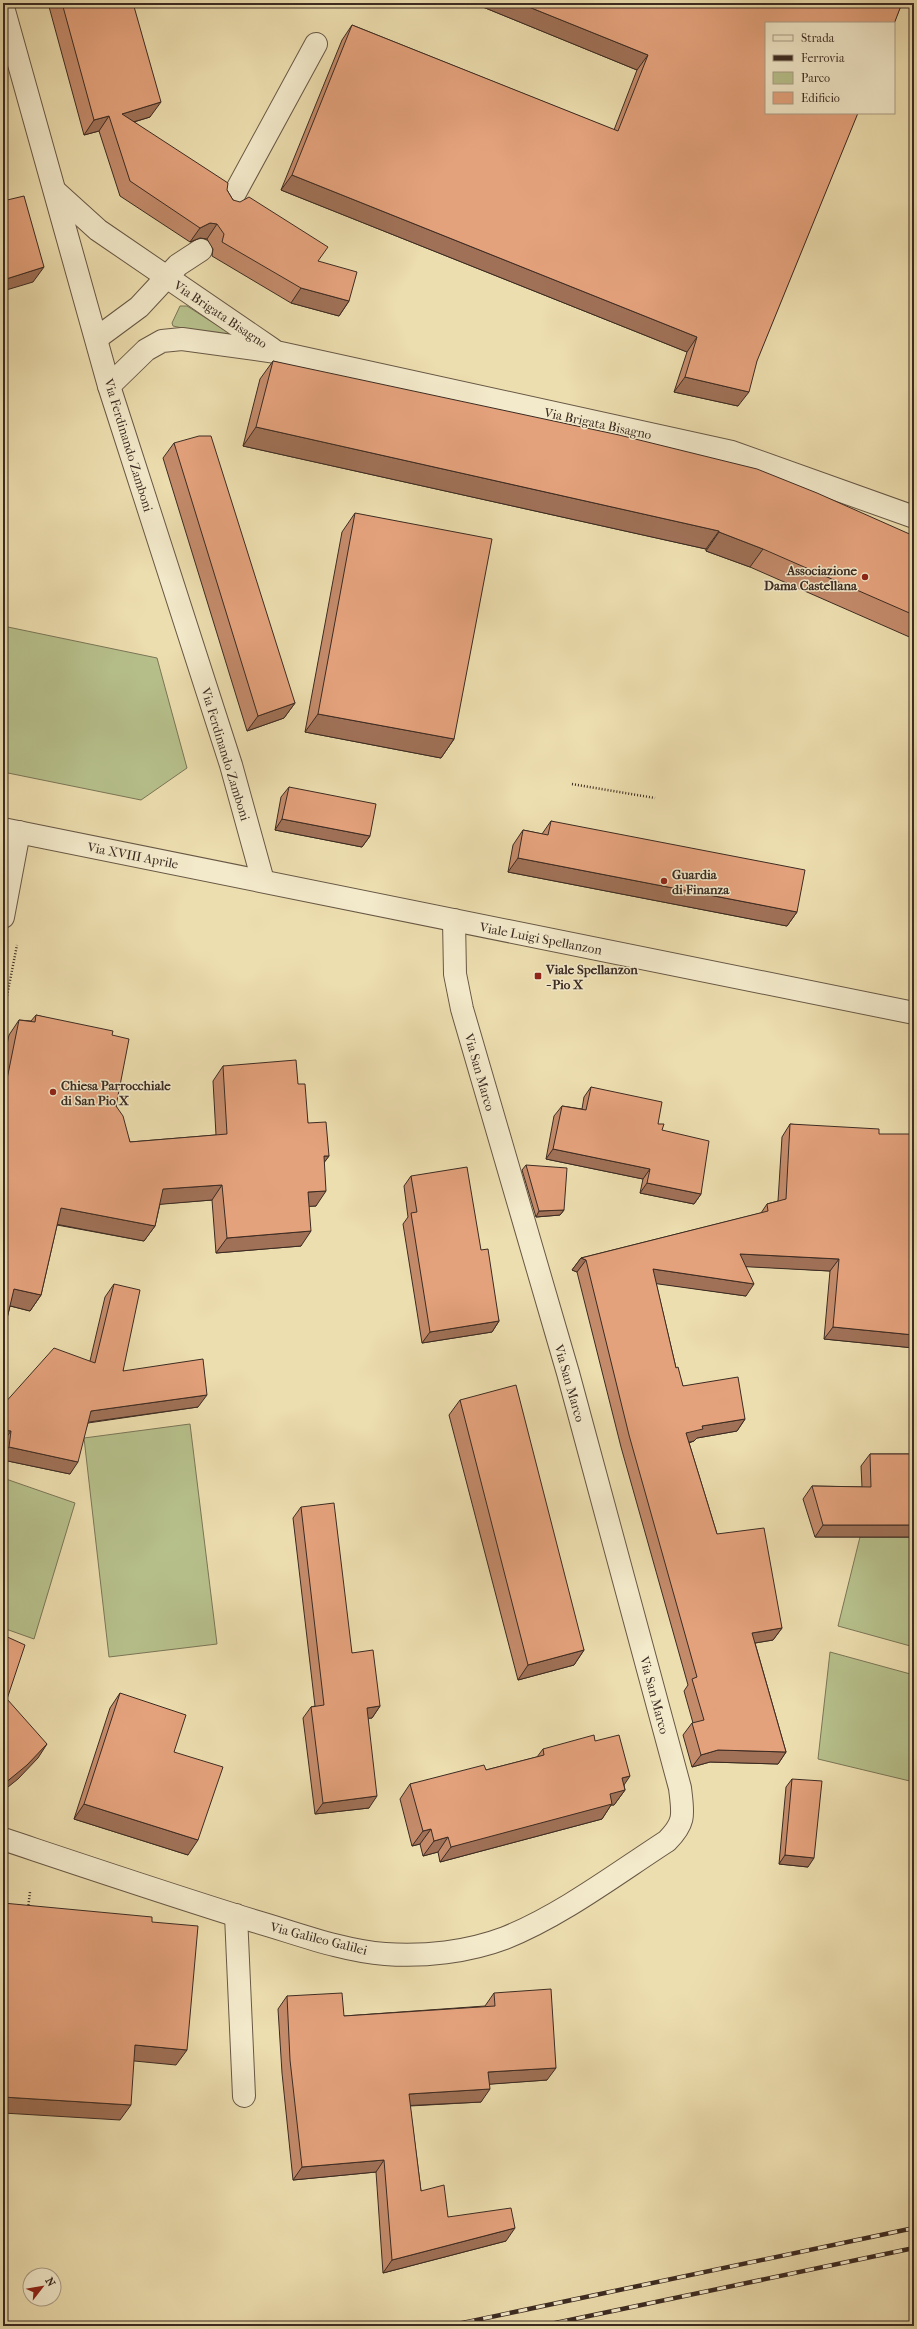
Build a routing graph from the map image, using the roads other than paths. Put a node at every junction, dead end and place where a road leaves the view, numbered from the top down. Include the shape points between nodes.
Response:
1 (3, 7) edge
2 (316, 44) dead end
3 (56, 192) junction
4 (229, 204) edge
5 (201, 250) edge
6 (166, 276) junction
7 (97, 338) junction
8 (276, 352) junction
9 (109, 386) junction
10 (914, 517) edge
11 (11, 831) edge
12 (263, 881) junction
13 (3, 917) edge
14 (454, 920) junction
15 (914, 1013) edge
16 (3, 1839) edge
17 (667, 1842) joint
18 (236, 1915) junction
19 (244, 2096) dead end

1 - 3 street, Via Ferdinando Zamboni
2 - 4 street
3 - 6 street, Via Brigata Bisagno via 98,230
3 - 7 street, Via Ferdinando Zamboni
5 - 6 street
6 - 7 street, Via Brigata Bisagno via 139,307
6 - 8 street, Via Brigata Bisagno
7 - 9 street, Via Ferdinando Zamboni
8 - 9 street, Via Brigata Bisagno via 182,338 162,341 146,350
8 - 10 street, Via Brigata Bisagno via 732,452
9 - 12 street, Via Ferdinando Zamboni via 231,765
11 - 12 street, Via XVIII Aprile
11 - 13 street
12 - 14 street, Viale Luigi Spellanzon
14 - 15 street, Viale Luigi Spellanzon
14 - 17 street, Via San Marco via 455,974 462,1009 568,1373 680,1788 683,1813 679,1829
16 - 18 street, Via Galileo Galilei
17 - 18 street, Via Galileo Galilei via 540,1922 504,1938 444,1952 383,1954 323,1942
18 - 19 street

